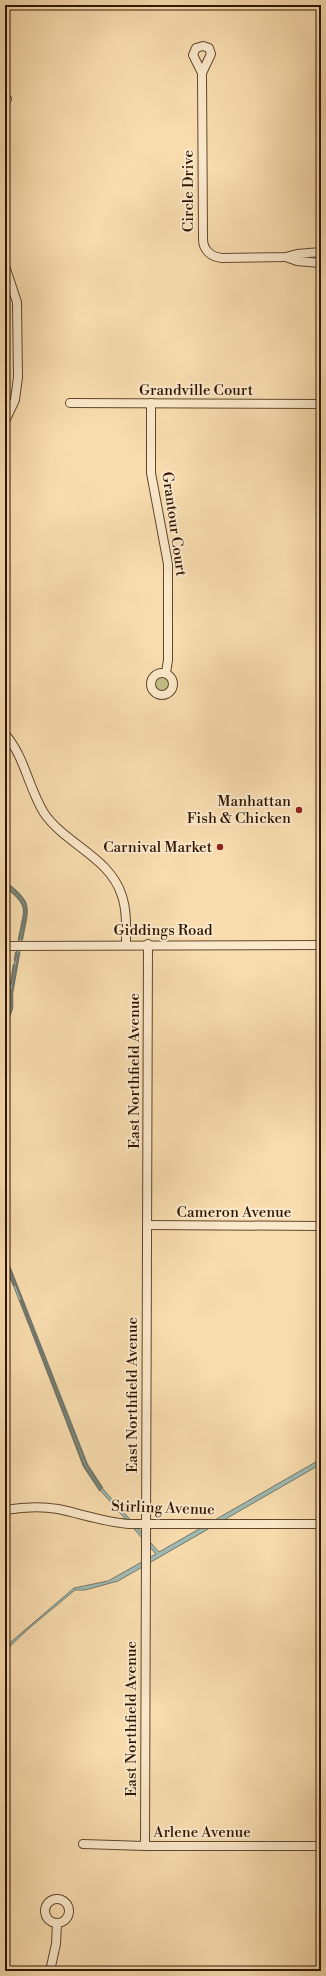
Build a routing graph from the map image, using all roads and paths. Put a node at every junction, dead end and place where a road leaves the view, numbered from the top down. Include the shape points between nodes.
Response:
1 (202, 73) dead end
2 (317, 258) edge
3 (5, 266) edge
4 (70, 403) dead end
5 (151, 403) junction
6 (321, 404) edge
7 (5, 421) edge
8 (166, 673) dead end
9 (5, 734) edge
10 (126, 944) junction
11 (148, 944) junction
12 (321, 945) edge
13 (5, 946) edge
14 (147, 1226) junction
15 (321, 1226) edge
16 (5, 1510) edge
17 (146, 1524) junction
18 (321, 1524) edge
19 (83, 1844) dead end
20 (145, 1846) junction
21 (321, 1846) edge
22 (57, 1923) dead end
23 (50, 1971) edge

1 - 2 street, Circle Drive via 204,246 210,254 219,257 286,258 297,261
3 - 7 street via 17,302 18,377 15,400
4 - 5 street, Grandville Court
5 - 6 street, Grandville Court
5 - 8 street, Grantour Court via 151,473 168,568
9 - 10 street via 18,752 35,795 49,819 68,840 99,862 114,880 125,908
10 - 11 street, Giddings Road
10 - 13 street, Giddings Road
11 - 12 street, Giddings Road
11 - 14 street, East Northfield Avenue
14 - 15 street, Cameron Avenue
14 - 17 street, East Northfield Avenue
16 - 17 street, Stirling Avenue via 49,1508 106,1522
17 - 18 street, Stirling Avenue
17 - 20 street, East Northfield Avenue
19 - 20 street, Arlene Avenue
20 - 21 street, Arlene Avenue
22 - 23 street via 56,1944

